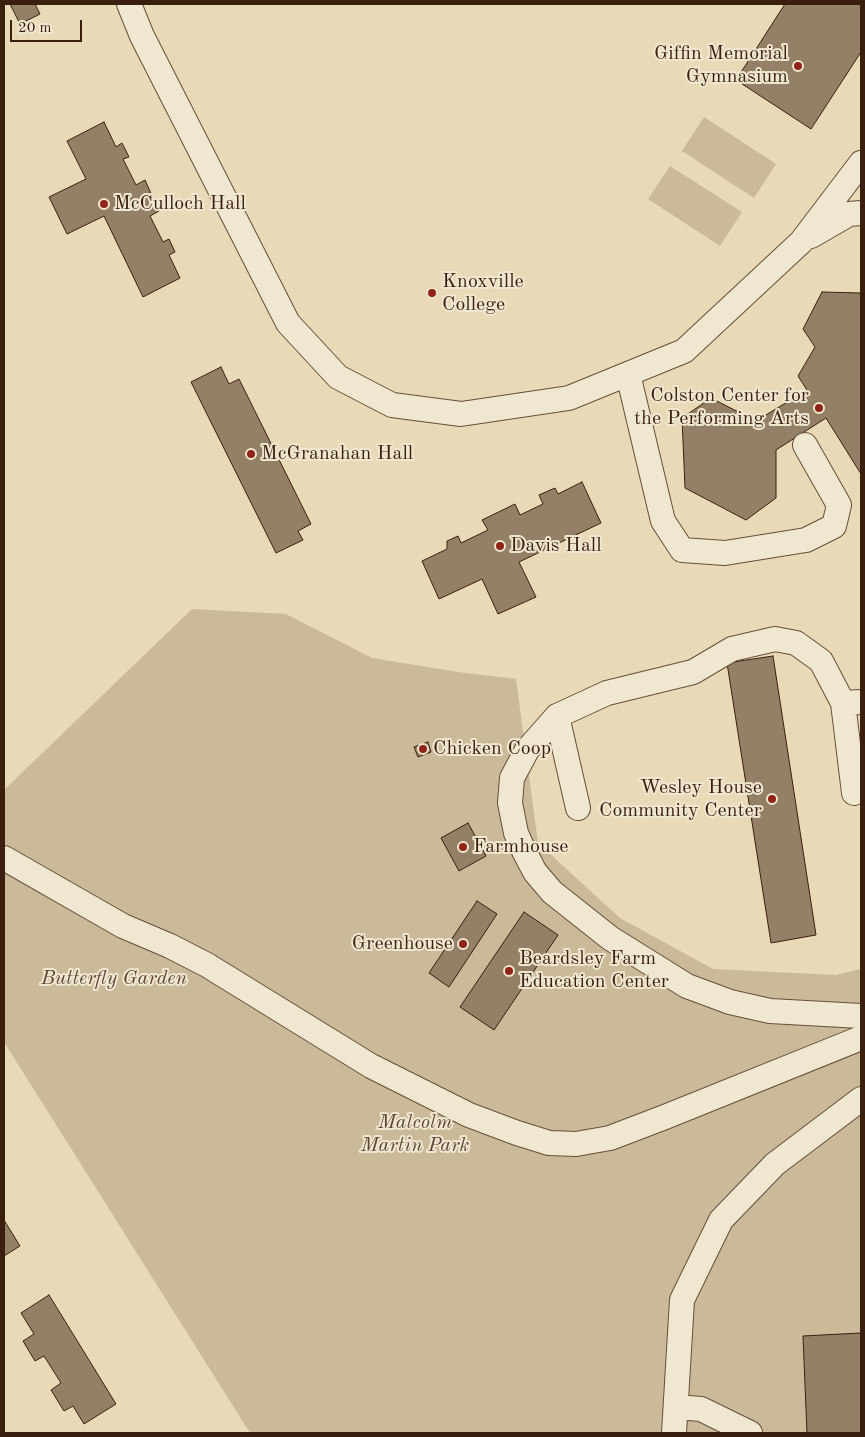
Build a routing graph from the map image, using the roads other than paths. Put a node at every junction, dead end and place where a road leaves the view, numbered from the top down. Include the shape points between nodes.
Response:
1 (128, 4) edge
2 (861, 163) edge
3 (861, 213) edge
4 (801, 242) junction
5 (628, 374) junction
6 (806, 445) dead end
7 (852, 702) edge
8 (557, 716) junction
9 (854, 793) dead end
10 (578, 808) dead end
11 (4, 858) edge
12 (861, 1016) edge
13 (861, 1038) edge
14 (861, 1099) edge
15 (676, 1407) junction
16 (674, 1433) edge
17 (750, 1433) edge

1 - 5 lane via 288,323 338,377 392,406 461,414 569,398
2 - 4 lane
3 - 4 lane via 849,214
4 - 5 lane via 684,351
5 - 6 lane via 663,521 682,550 725,553 806,540 834,526 839,505
7 - 8 lane via 822,662 796,643 775,639 732,649 693,672 607,693
7 - 9 lane
8 - 10 lane
8 - 12 lane via 527,750 512,778 510,804 524,852 552,892 610,938 687,986 730,1002 770,1011
11 - 13 lane via 123,926 207,965 371,1066 469,1115 549,1143 576,1144 610,1138
14 - 15 lane via 775,1164 721,1220 682,1300
15 - 16 lane
15 - 17 lane via 702,1408

